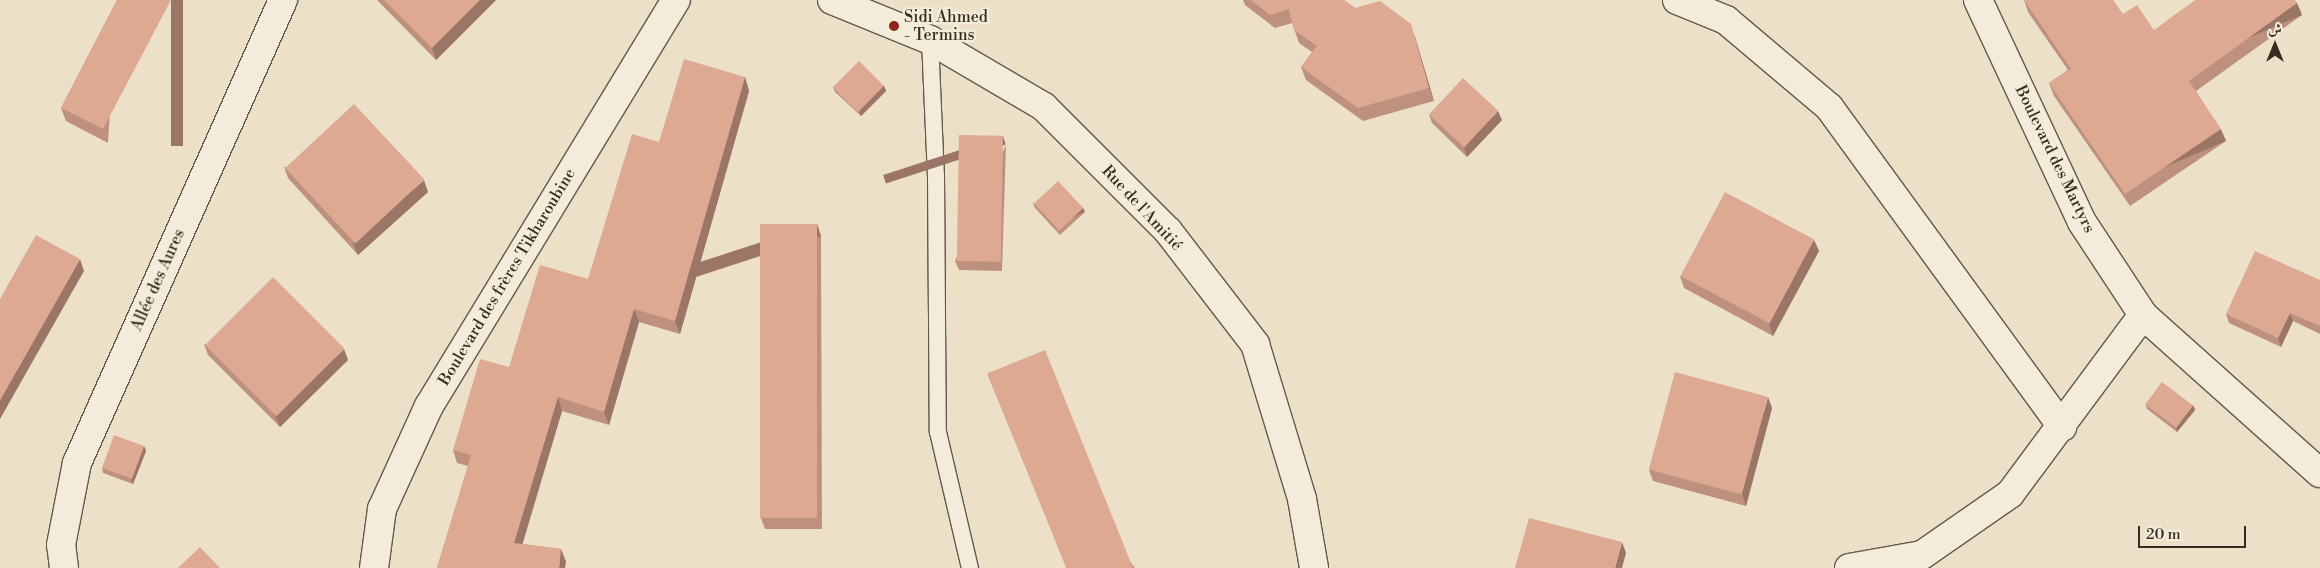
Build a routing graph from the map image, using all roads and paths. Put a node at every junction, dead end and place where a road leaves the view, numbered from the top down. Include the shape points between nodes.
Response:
1 (282, 0) edge
2 (676, 0) edge
3 (832, 0) edge
4 (1677, 0) edge
5 (1978, 0) edge
6 (930, 40) junction
7 (2143, 315) junction
8 (2062, 427) junction
9 (2320, 473) edge
10 (64, 568) edge
11 (374, 568) edge
12 (970, 568) edge
13 (1314, 568) edge
14 (1849, 568) edge

1 - 10 street, Allée des Aures via 77,463 61,545
2 - 11 street, Boulevard des frères Tikharoubine via 428,406 382,509
3 - 6 street, Rue de l'Amitié
4 - 8 street via 1726,20 1829,108
5 - 7 street, Boulevard des Martyrs via 2082,222
6 - 12 lane via 936,175 938,432
6 - 13 street, Rue de l'Amitié via 1044,108 1168,231 1255,344 1302,499
7 - 8 street
7 - 9 street, Boulevard des Martyrs
8 - 14 street via 2010,494 1922,556

